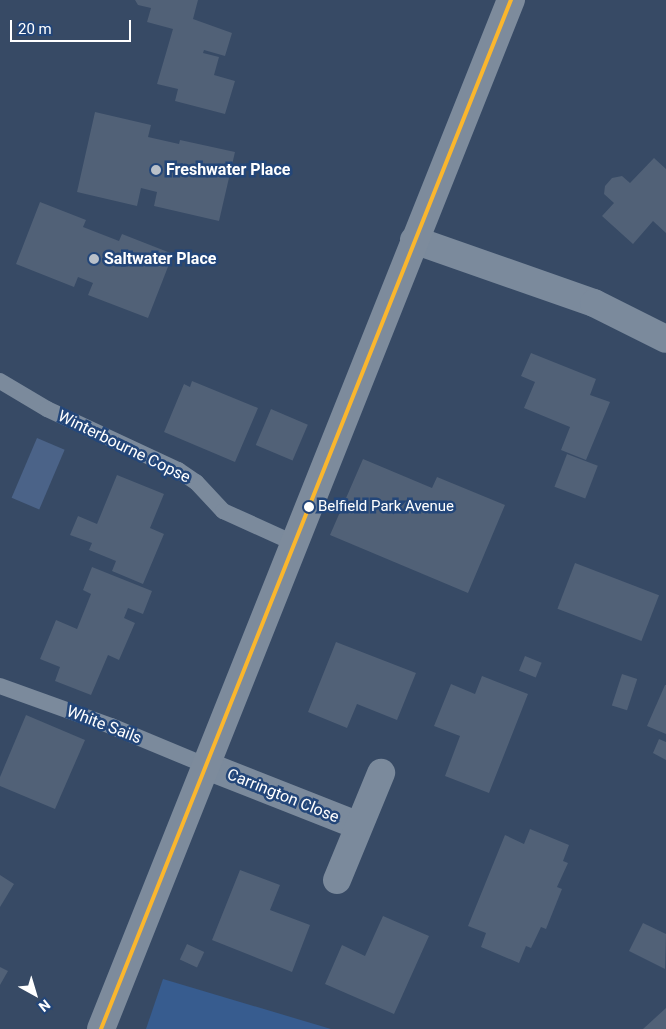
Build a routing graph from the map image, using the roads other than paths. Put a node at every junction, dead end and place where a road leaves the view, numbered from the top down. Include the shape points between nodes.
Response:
1 (511, 0) edge
2 (414, 240) junction
3 (666, 339) edge
4 (0, 381) edge
5 (296, 544) junction
6 (0, 686) edge
7 (207, 766) junction
8 (381, 773) dead end
9 (359, 826) junction
10 (337, 880) dead end
11 (101, 1029) edge

1 - 2 highway
2 - 3 street via 594,304
2 - 5 highway
4 - 5 lane, Winterbourne Copse via 47,409 178,470 223,511
5 - 7 highway
6 - 7 lane, White Sails via 111,726
7 - 9 street, Carrington Close
7 - 11 highway
8 - 9 street, Carrington Close
9 - 10 street, Carrington Close

